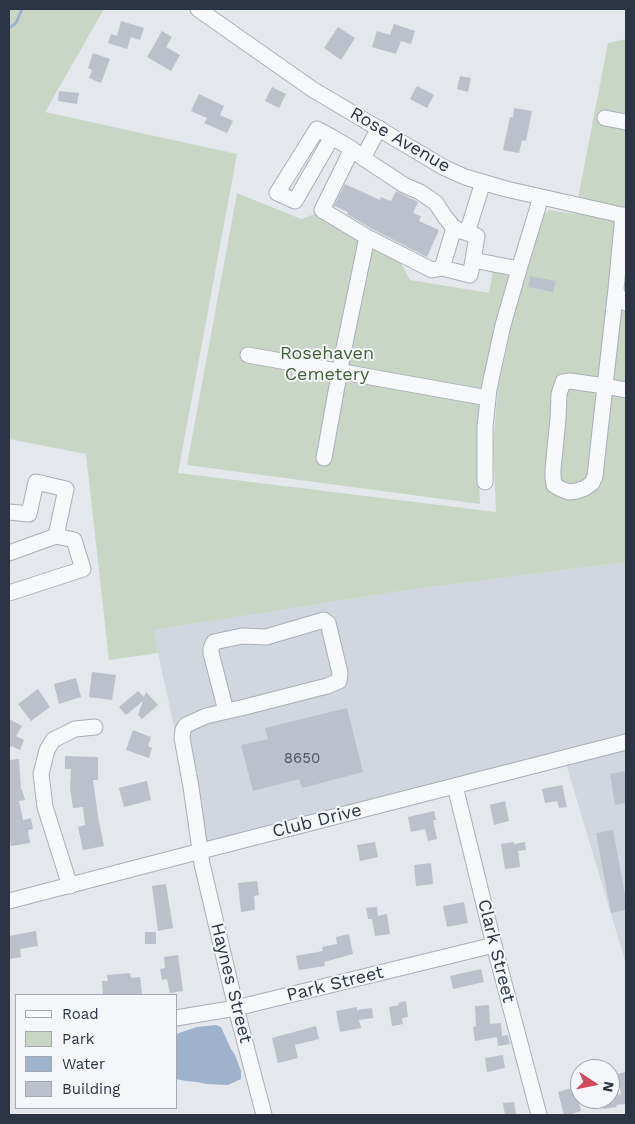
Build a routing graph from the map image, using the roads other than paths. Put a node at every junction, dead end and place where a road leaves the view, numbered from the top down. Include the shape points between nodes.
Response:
1 (198, 9) edge
2 (605, 118) dead end
3 (626, 122) edge
4 (379, 128) junction
5 (332, 137) dead end
6 (357, 153) junction
7 (483, 182) junction
8 (541, 196) junction
9 (625, 215) edge
10 (460, 231) junction
11 (367, 236) junction
12 (473, 260) junction
13 (442, 268) junction
14 (519, 269) junction
15 (616, 289) junction
16 (626, 303) edge
17 (248, 355) dead end
18 (340, 372) junction
19 (605, 386) junction
20 (626, 390) edge
21 (488, 398) junction
22 (324, 458) dead end
23 (485, 482) dead end
24 (9, 512) edge
25 (56, 536) junction
26 (9, 553) edge
27 (9, 593) edge
28 (226, 711) junction
29 (94, 727) dead end
30 (626, 742) edge
31 (454, 786) junction
32 (201, 851) junction
33 (70, 886) junction
34 (9, 901) edge
35 (494, 945) junction
36 (236, 1008) junction
37 (178, 1018) edge
38 (264, 1115) edge
39 (539, 1115) edge

1 - 4 street, Rose Avenue via 312,89
2 - 3 street
4 - 6 street
4 - 7 street, Rose Avenue via 443,167
5 - 6 street
6 - 10 street via 436,203 445,218
6 - 11 street via 322,210
7 - 8 street, Rose Avenue
7 - 10 street
8 - 9 street, Rose Avenue
8 - 14 street
9 - 15 street
10 - 12 street via 477,236
10 - 13 street
11 - 13 street via 432,270
11 - 18 street
12 - 13 street via 470,275
12 - 14 street
14 - 21 street
15 - 16 street
15 - 19 street
17 - 18 street
18 - 21 street
18 - 22 street
19 - 19 street via 570,381 561,387 552,477 554,485 561,489 570,492 585,488 595,476
19 - 20 street
21 - 23 street
24 - 25 street via 28,514 36,482 66,489
25 - 26 street
25 - 27 street via 74,540 83,569
28 - 28 street via 336,683 340,678 326,621 266,637 242,636 214,642 211,653
28 - 32 street, Haynes Street via 190,723 183,730
29 - 33 street via 75,729 53,740 46,750 42,774 45,807
30 - 31 street, Club Drive
31 - 32 street, Club Drive
31 - 35 street, Clark Street
32 - 33 street, Club Drive
32 - 36 street, Haynes Street
33 - 34 street, Club Drive
35 - 36 street, Park Street
35 - 39 street, Clark Street
36 - 37 street, Park Street
36 - 38 street, Haynes Street

